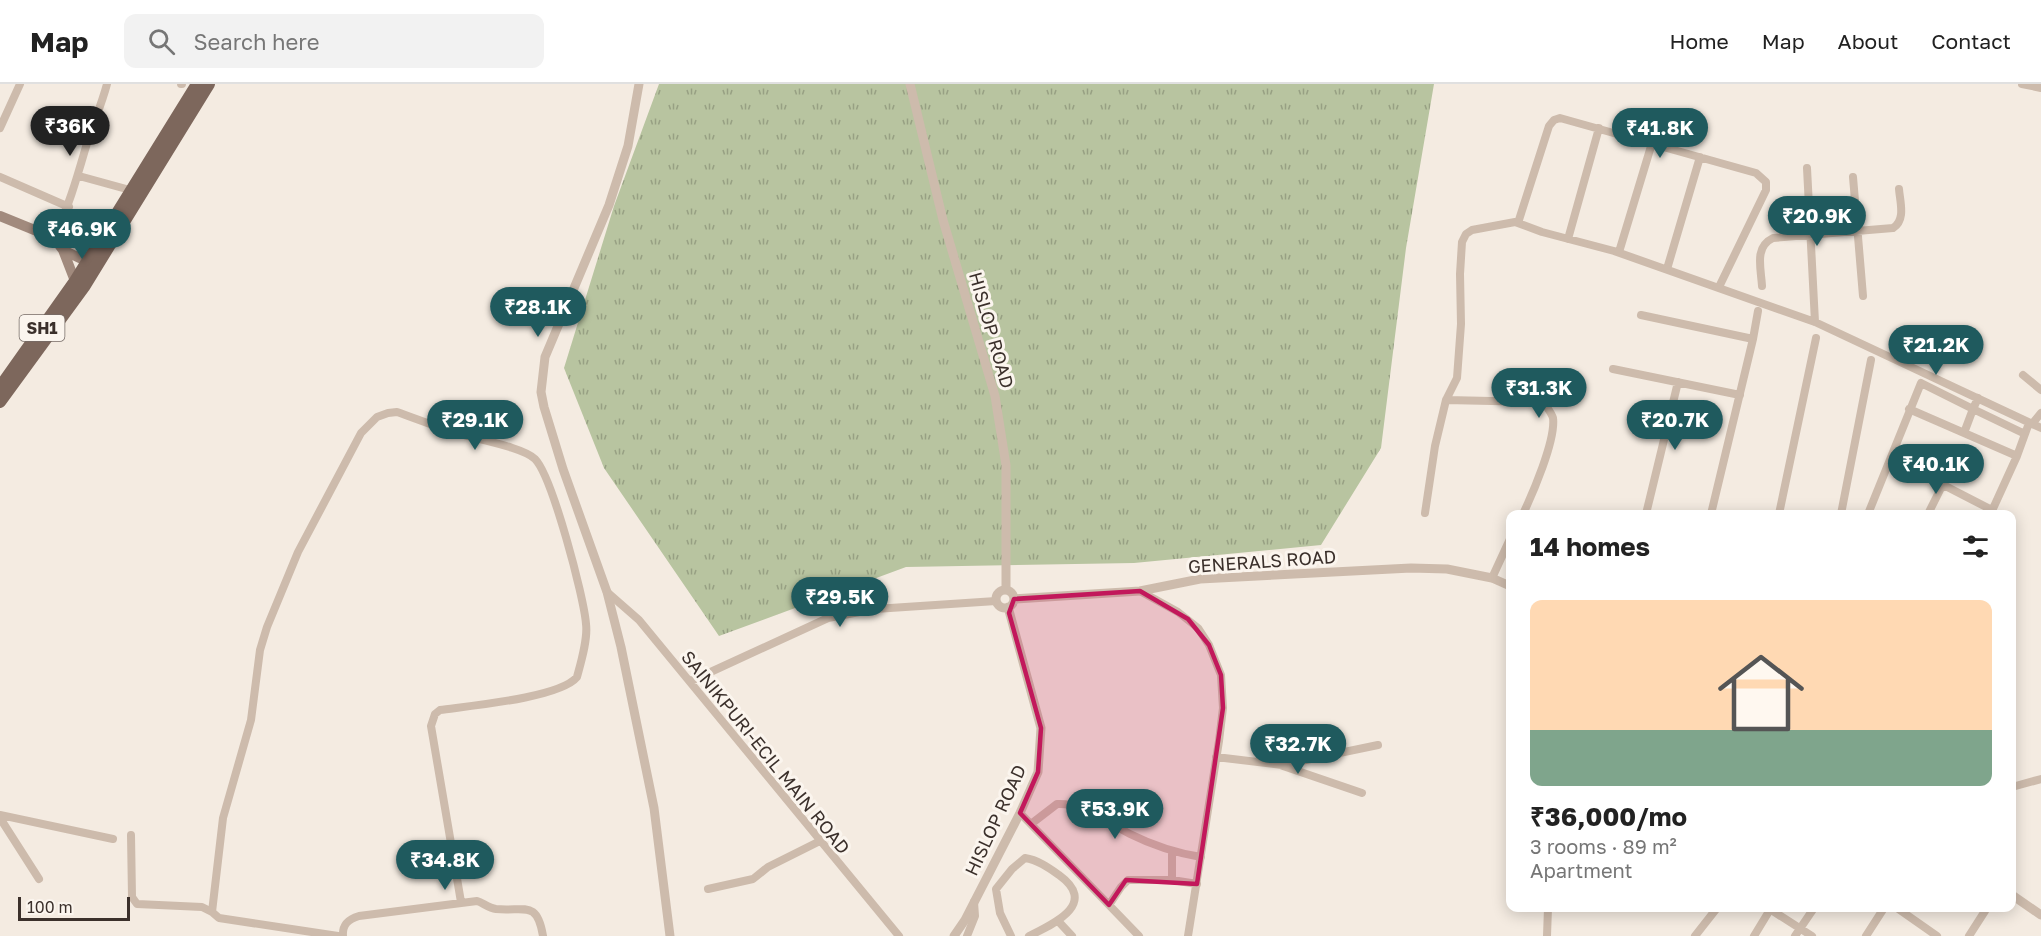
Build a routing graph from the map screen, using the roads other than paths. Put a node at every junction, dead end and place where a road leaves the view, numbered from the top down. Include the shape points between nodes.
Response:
1 (20, 84) edge
2 (107, 84) edge
3 (197, 84) edge
4 (209, 84) edge
5 (639, 84) edge
6 (910, 84) edge
7 (2022, 84) edge
8 (2041, 88) edge
9 (0, 128) edge
10 (1599, 128) junction
11 (1652, 143) junction
12 (1700, 157) junction
13 (1807, 168) dead end
14 (79, 176) junction
15 (0, 177) edge
16 (1853, 177) dead end
17 (1899, 189) dead end
18 (130, 190) junction
19 (69, 207) junction
20 (0, 216) edge
21 (1518, 224) junction
22 (1858, 231) junction
23 (1811, 235) junction
24 (54, 238) junction
25 (1568, 239) junction
26 (63, 250) junction
27 (1619, 252) junction
28 (91, 264) junction
29 (1667, 269) junction
30 (80, 284) junction
31 (1762, 286) dead end
32 (1719, 287) junction
33 (1863, 296) dead end
34 (1758, 311) dead end
35 (1641, 315) dead end
36 (1815, 322) junction
37 (1816, 338) dead end
38 (1753, 339) junction
39 (1871, 360) dead end
40 (1613, 369) dead end
41 (2023, 375) dead end
42 (1678, 382) junction
43 (0, 387) edge
44 (2041, 390) edge
45 (1740, 395) junction
46 (1978, 398) junction
47 (1446, 400) junction
48 (0, 402) edge
49 (1910, 409) junction
50 (1973, 409) junction
51 (2041, 413) edge
52 (2031, 424) junction
53 (2041, 428) edge
54 (1964, 433) junction
55 (2025, 434) junction
56 (2017, 456) junction
57 (1891, 458) junction
58 (1943, 484) junction
59 (1525, 510) edge
60 (1648, 510) edge
61 (1712, 510) edge
62 (1780, 510) edge
63 (1842, 510) edge
64 (1870, 510) edge
65 (1930, 510) edge
66 (1988, 510) edge
67 (1992, 510) edge
68 (1425, 513) dead end
69 (1506, 548) edge
70 (1492, 578) junction
71 (1506, 584) edge
72 (1006, 590) junction
73 (1140, 591) junction
74 (607, 592) junction
75 (1014, 599) junction
76 (996, 601) junction
77 (1008, 607) junction
78 (691, 681) junction
79 (1378, 745) dead end
80 (1216, 757) junction
81 (1282, 765) junction
82 (2041, 779) edge
83 (2016, 786) edge
84 (1362, 794) dead end
85 (1020, 813) junction
86 (0, 817) edge
87 (1031, 824) junction
88 (131, 835) dead end
89 (113, 839) dead end
90 (820, 841) junction
91 (1172, 851) junction
92 (1201, 857) junction
93 (39, 879) dead end
94 (1172, 880) junction
95 (1197, 884) junction
96 (708, 889) dead end
97 (2016, 897) edge
98 (974, 901) junction
99 (461, 902) junction
100 (1109, 905) junction
101 (212, 912) junction
102 (1548, 912) edge
103 (1714, 912) edge
104 (1767, 912) edge
105 (1775, 912) edge
106 (1811, 912) edge
107 (1881, 912) edge
108 (1902, 912) edge
109 (1984, 912) edge
110 (2041, 915) edge
111 (965, 920) junction
112 (1059, 922) junction
113 (1800, 928) junction
114 (1933, 935) edge
115 (338, 936) edge
116 (343, 936) edge
117 (543, 936) edge
118 (670, 936) edge
119 (899, 936) edge
120 (954, 936) edge
121 (961, 936) edge
122 (967, 936) edge
123 (1011, 936) edge
124 (1029, 936) edge
125 (1072, 936) edge
126 (1139, 936) edge
127 (1188, 936) edge
128 (1547, 936) edge
129 (1695, 936) edge
130 (1754, 936) edge
131 (1795, 936) edge
132 (1812, 936) edge
133 (1866, 936) edge
134 (1969, 936) edge

1 - 9 street
2 - 14 street
3 - 18 main road, SH1
4 - 28 main road, SH1
5 - 74 street via 627,146 609,205 545,357 542,392 571,495
6 - 72 street, HISLOP ROAD via 943,220 994,396 1006,465
7 - 8 street
10 - 11 street
10 - 21 street via 1560,118 1554,120
10 - 25 street
11 - 12 street
11 - 27 street
12 - 29 street
12 - 32 street via 1756,173 1766,182 1766,190
13 - 23 street
14 - 18 street
14 - 19 street
15 - 19 street
16 - 22 street
17 - 22 street via 1898,225
18 - 28 main road, SH1
19 - 24 street
20 - 24 main road
21 - 25 street
21 - 47 street via 1472,230 1462,242 1457,378
22 - 23 street
22 - 33 street
23 - 31 street via 1765,242 1760,252
23 - 36 street
24 - 26 main road
25 - 27 street
26 - 28 main road
26 - 30 main road
27 - 29 street
28 - 30 main road, SH1
29 - 32 street
30 - 43 main road, SH1
30 - 48 main road
32 - 36 street
34 - 38 street
35 - 38 street
36 - 46 street
37 - 62 street
38 - 45 street
39 - 63 street
40 - 42 street
41 - 44 street
42 - 45 street
42 - 60 street
45 - 61 street
46 - 50 street
46 - 52 street
47 - 59 street via 1534,402 1546,406 1553,417 1551,431 1536,488
47 - 68 street
49 - 50 street via 1921,383
49 - 54 street
49 - 57 street
50 - 54 street
50 - 55 street
51 - 52 street
52 - 53 street
52 - 55 street
54 - 56 street
55 - 56 street
56 - 67 street
57 - 58 street
57 - 64 street
58 - 65 street
58 - 66 street
69 - 70 street
70 - 71 street, GENERALS ROAD
70 - 73 street, GENERALS ROAD via 1447,568 1411,568 1200,579
72 - 75 street
72 - 76 street via 998,593
73 - 75 street, GENERALS ROAD
73 - 80 street via 1188,619 1198,628 1215,658 1223,692
74 - 78 street, SAINIKPURI-ECIL MAIN ROAD via 639,620
74 - 118 street via 631,688 654,808
75 - 77 street
76 - 77 street via 1001,607
76 - 78 street via 875,609 828,618
77 - 85 street, HISLOP ROAD via 1041,728 1038,772
78 - 90 street, SAINIKPURI-ECIL MAIN ROAD
79 - 81 street
80 - 81 street
80 - 92 street
81 - 84 street
82 - 83 street
85 - 87 street
85 - 98 street, HISLOP ROAD
86 - 89 street
86 - 93 street
87 - 91 street via 1057,804 1076,805
87 - 100 street
88 - 101 street via 134,901 142,905 199,907
90 - 96 street via 768,867 753,879
90 - 119 street, SAINIKPURI-ECIL MAIN ROAD
91 - 92 street
91 - 94 street
92 - 95 street
94 - 95 street
94 - 100 street via 1128,880
95 - 127 street
97 - 110 street
98 - 111 street, HISLOP ROAD
98 - 122 street via 975,916
99 - 101 street via 431,726 435,714 440,710 524,698 573,682 586,640 586,622 551,489 535,459 524,452 397,412 377,417 361,433 298,552 267,627 251,720 223,818
99 - 116 street via 359,916 347,921
99 - 117 street via 477,901 495,909 533,912 540,920
100 - 126 street
101 - 115 street via 219,918
102 - 128 street
103 - 129 street
104 - 130 street
105 - 113 street
106 - 113 street
107 - 133 street
108 - 114 street
109 - 134 street
111 - 120 street, HISLOP ROAD
111 - 121 street
112 - 123 street via 1074,903 1074,891 1043,864 1025,858 996,889 1000,913
112 - 124 street
112 - 125 street
113 - 131 street
113 - 132 street

